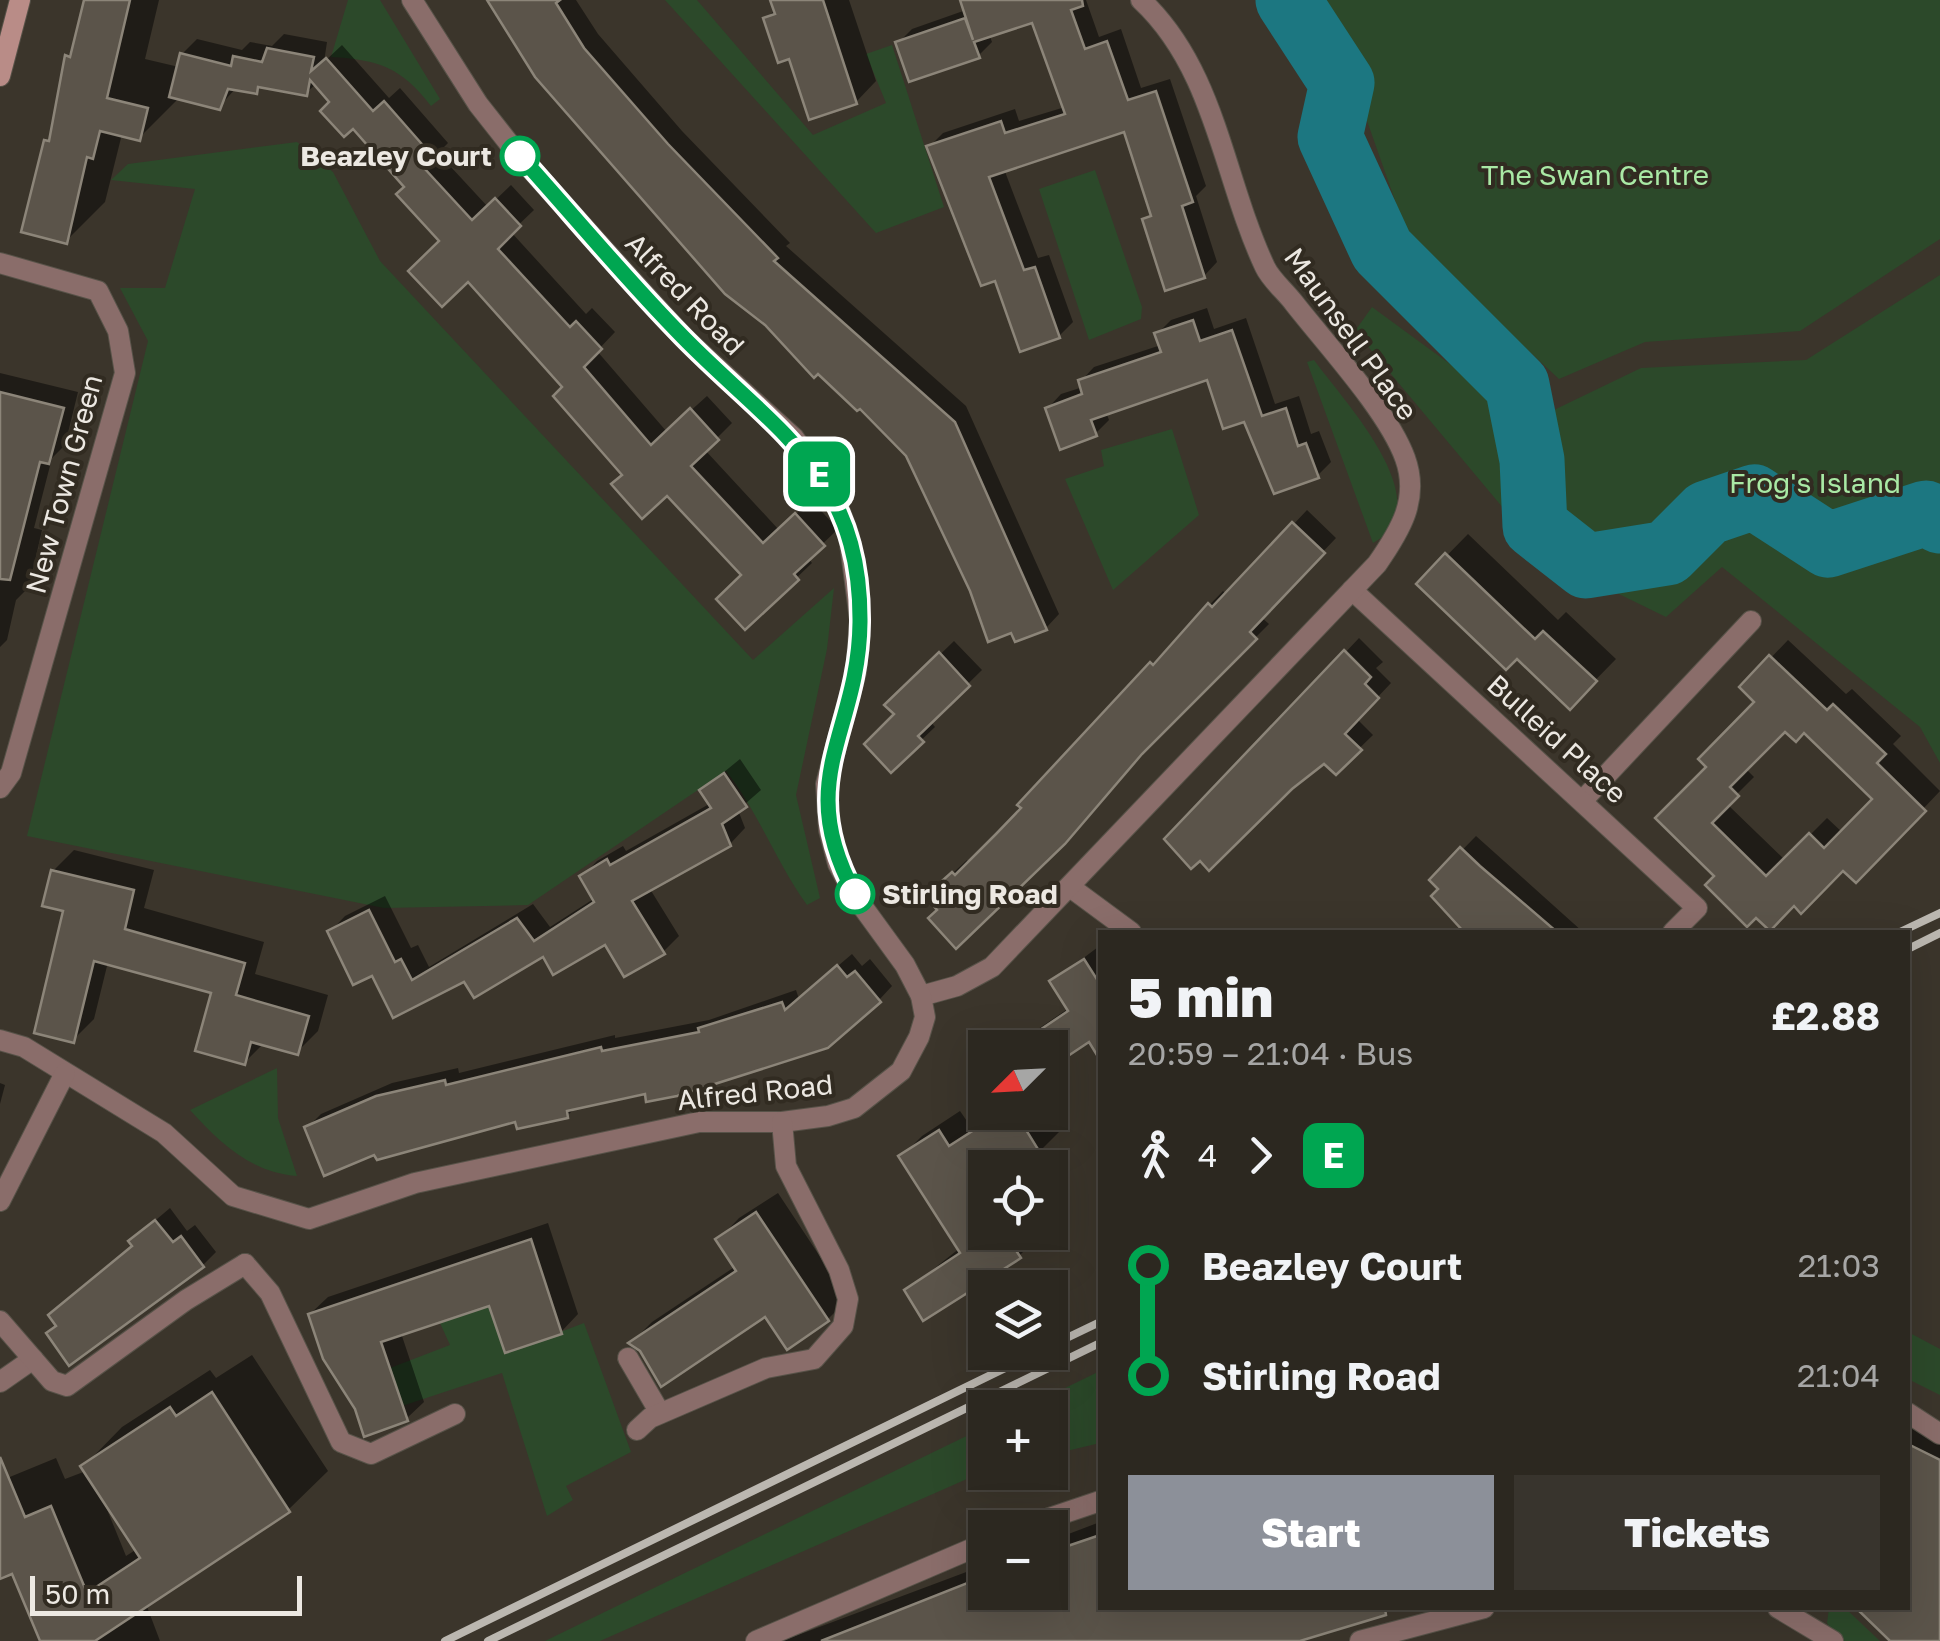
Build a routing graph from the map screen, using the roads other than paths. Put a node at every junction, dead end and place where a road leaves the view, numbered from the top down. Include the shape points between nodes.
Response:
1 (20, 0) edge
2 (412, 0) edge
3 (1140, 0) edge
4 (0, 76) edge
5 (0, 263) edge
6 (1352, 590) junction
7 (1751, 622) dead end
8 (0, 788) edge
9 (1584, 799) junction
10 (1070, 886) junction
11 (1128, 930) edge
12 (1675, 930) edge
13 (921, 996) junction
14 (0, 1040) edge
15 (65, 1073) junction
16 (782, 1122) junction
17 (0, 1201) edge
18 (0, 1321) edge
19 (628, 1358) dead end
20 (33, 1359) junction
21 (0, 1382) edge
22 (660, 1413) junction
23 (455, 1414) dead end
24 (1910, 1414) edge
25 (636, 1430) dead end
26 (1940, 1434) edge
27 (1098, 1502) edge
28 (1068, 1512) edge
29 (968, 1550) edge
30 (1476, 1610) edge
31 (1781, 1610) edge
32 (756, 1641) edge
33 (1360, 1641) edge
34 (1833, 1641) edge

1 - 4 street
2 - 13 street, Alfred Road via 520,156 684,338 794,438 833,493 849,536 860,620 856,672 826,784 829,830 838,864
3 - 6 street, Maunsell Place via 1168,26 1192,67 1266,270 1404,457 1408,512 1378,564
5 - 8 street, New Town Green via 98,291 118,331 125,373 11,774
6 - 9 street, Bulleid Place
6 - 10 street
7 - 9 street
9 - 12 street, Bulleid Place via 1697,908
10 - 11 street
10 - 13 street via 992,967
13 - 16 street, Alfred Road via 925,1017 901,1071 854,1108
14 - 15 street, Alfred Road
15 - 16 street, Alfred Road via 164,1134 233,1196 309,1219 415,1183 699,1122
15 - 17 street
16 - 22 street via 786,1166 848,1299 843,1326 814,1359 766,1368
18 - 20 street
19 - 22 street
20 - 21 street
20 - 23 street via 66,1386 245,1264 270,1293 341,1442 372,1454
22 - 25 street
24 - 26 street
27 - 28 street
29 - 32 street
30 - 33 street
31 - 34 street

